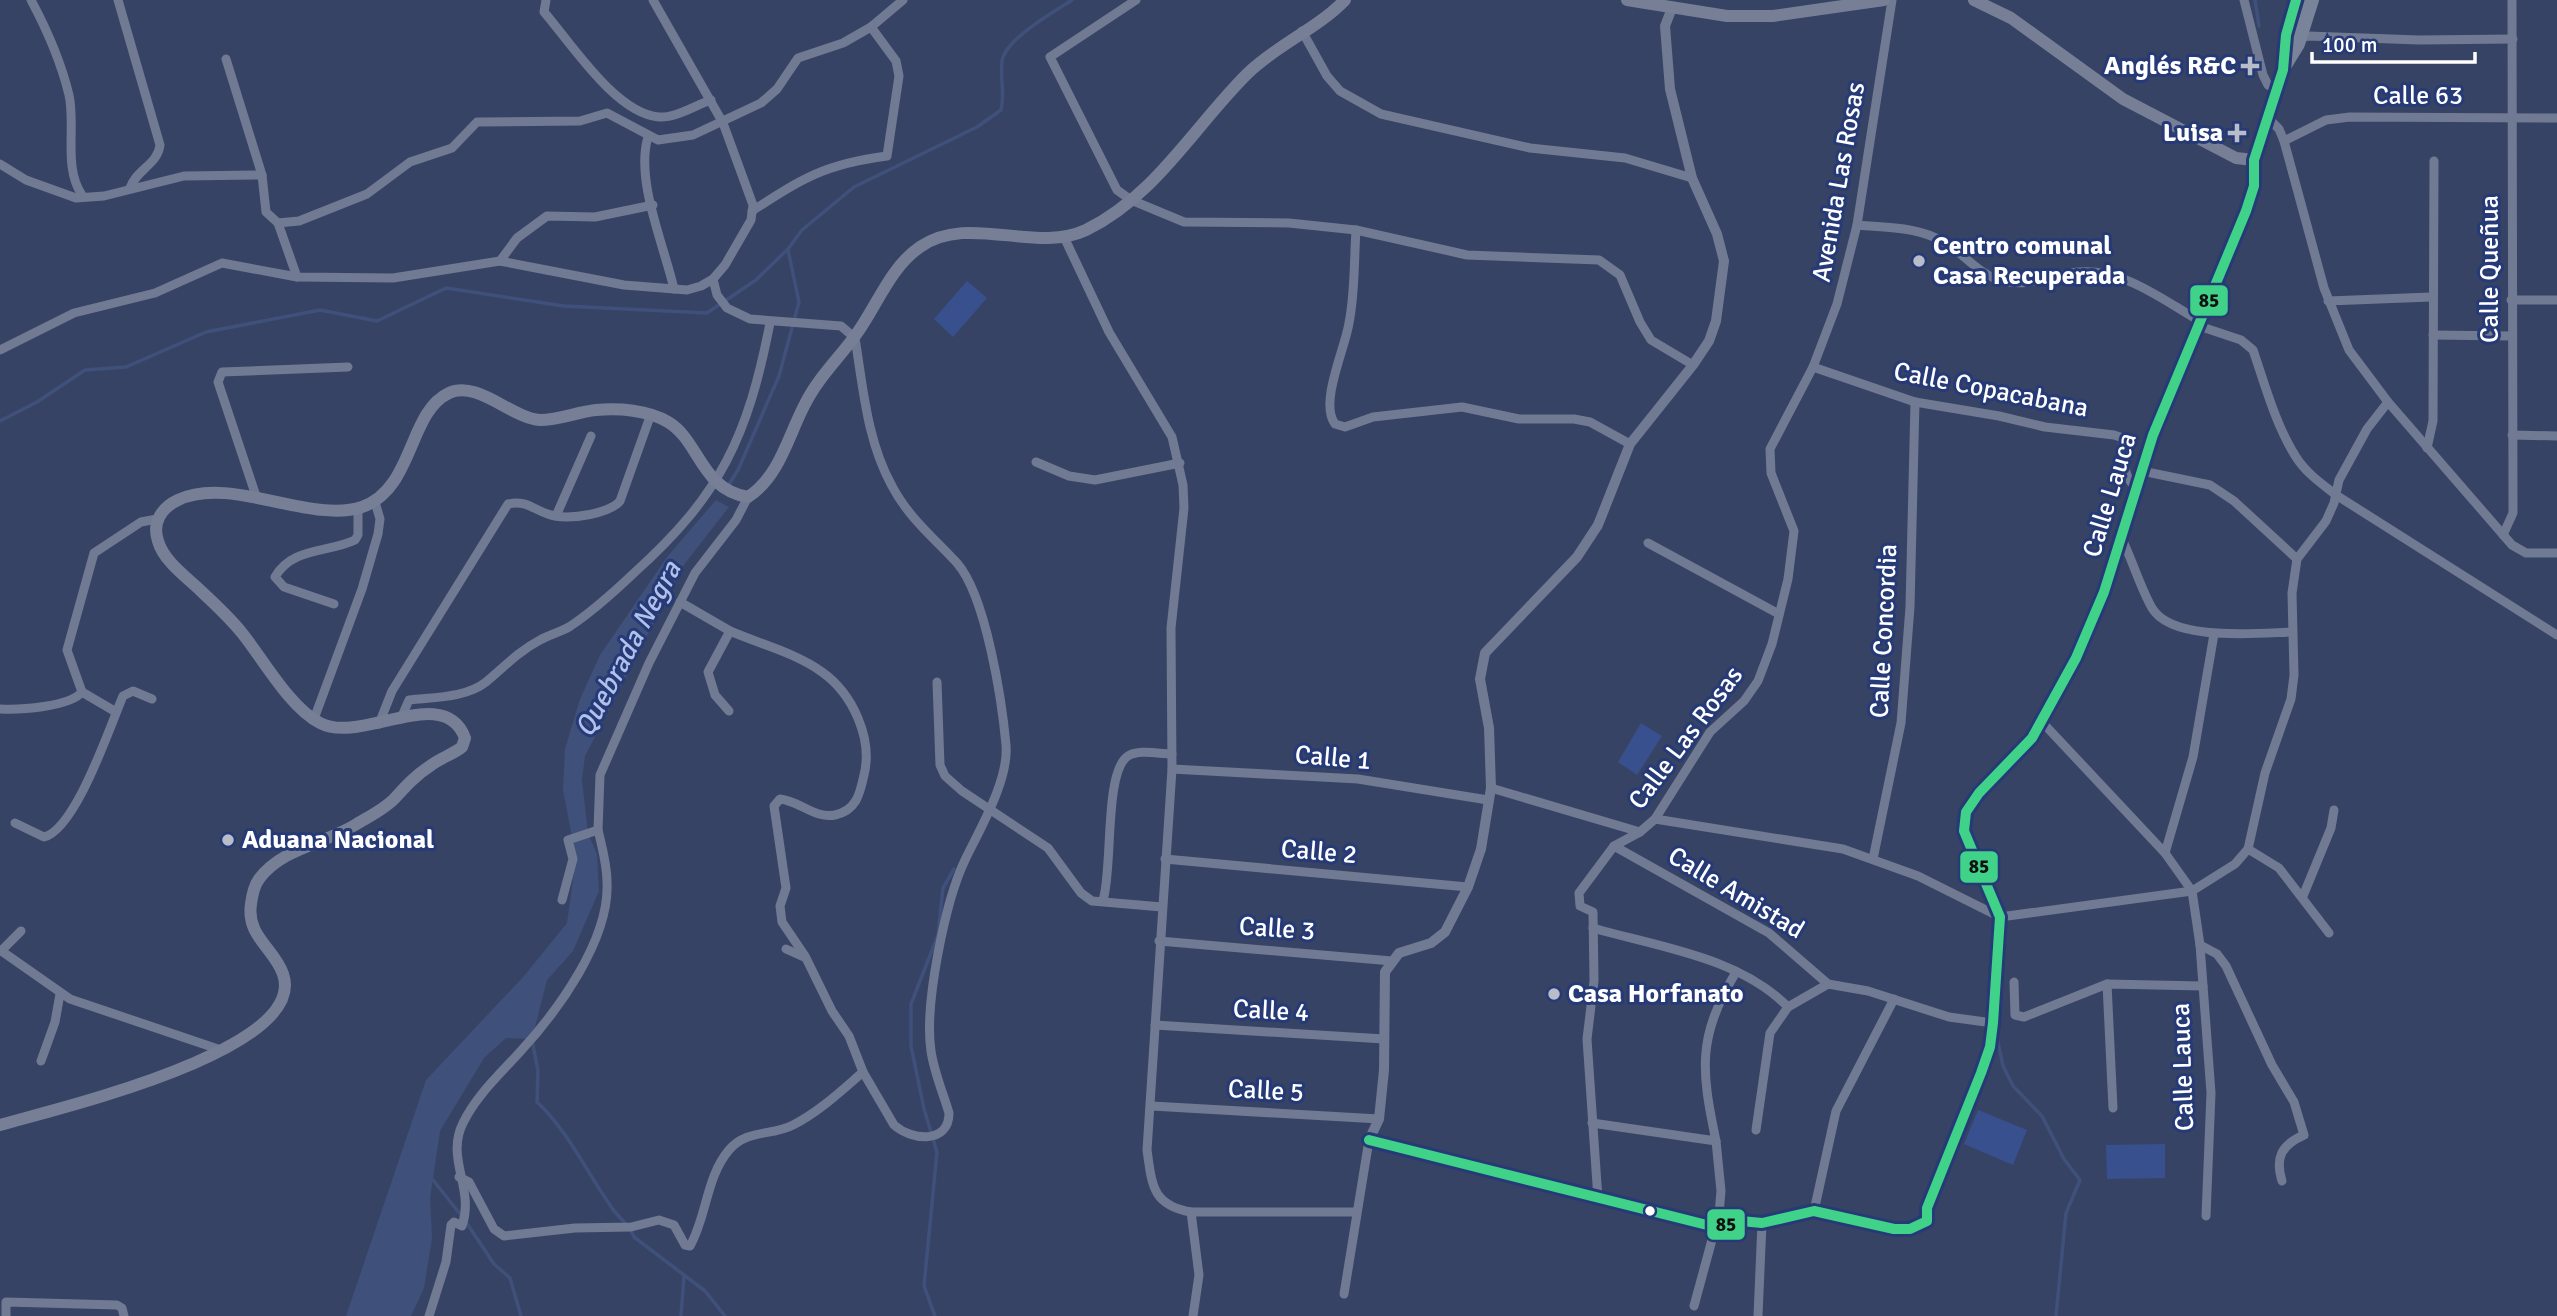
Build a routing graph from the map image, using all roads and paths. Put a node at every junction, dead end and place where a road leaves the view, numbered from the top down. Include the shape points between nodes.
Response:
1 (31, 0) edge
2 (118, 0) edge
3 (546, 0) edge
4 (653, 0) edge
5 (902, 0) edge
6 (1136, 0) edge
7 (1345, 0) edge
8 (1627, 0) edge
9 (1884, 0) edge
10 (1892, 0) edge
11 (1974, 0) edge
12 (2244, 0) edge
13 (2296, 0) edge
14 (2312, 0) edge
15 (2512, 0) edge
16 (1674, 4) edge
17 (870, 27) junction
18 (1302, 31) junction
19 (2292, 37) junction
20 (2513, 38) junction
21 (226, 59) dead end
22 (2276, 90) junction
23 (711, 100) junction
24 (2268, 118) junction
25 (2511, 118) junction
26 (2557, 118) edge
27 (723, 123) junction
28 (648, 137) junction
29 (2284, 141) junction
30 (2254, 160) junction
31 (2434, 161) dead end
32 (0, 164) edge
33 (262, 175) junction
34 (1692, 178) junction
35 (130, 188) junction
36 (82, 195) junction
37 (1131, 200) junction
38 (653, 205) junction
39 (752, 211) junction
40 (278, 223) junction
41 (1857, 225) junction
42 (1356, 230) junction
43 (1064, 237) junction
44 (500, 261) junction
45 (298, 276) junction
46 (713, 279) junction
47 (674, 289) junction
48 (2431, 297) junction
49 (2511, 300) junction
50 (2557, 300) edge
51 (2328, 301) junction
52 (2197, 322) junction
53 (771, 323) junction
54 (2433, 335) junction
55 (2511, 336) junction
56 (855, 338) junction
57 (1, 347) edge
58 (1693, 366) junction
59 (348, 367) dead end
60 (1813, 368) junction
61 (1915, 402) junction
62 (2388, 402) junction
63 (651, 414) junction
64 (2512, 435) junction
65 (591, 436) dead end
66 (2557, 436) edge
67 (1630, 444) junction
68 (2427, 448) junction
69 (1036, 462) dead end
70 (1180, 463) junction
71 (2142, 471) junction
72 (719, 484) junction
73 (2136, 488) junction
74 (2336, 495) junction
75 (256, 496) junction
76 (742, 496) junction
77 (375, 502) junction
78 (358, 508) junction
79 (556, 516) junction
80 (157, 519) junction
81 (2503, 535) junction
82 (2121, 537) junction
83 (1648, 543) dead end
84 (2557, 553) edge
85 (2297, 559) junction
86 (680, 602) junction
87 (334, 604) dead end
88 (1779, 614) junction
89 (730, 631) junction
90 (2292, 632) junction
91 (2214, 634) junction
92 (2557, 635) edge
93 (937, 682) dead end
94 (82, 692) junction
95 (152, 699) dead end
96 (0, 709) edge
97 (729, 711) dead end
98 (116, 712) junction
99 (402, 716) junction
100 (314, 719) junction
101 (2042, 722) junction
102 (379, 724) junction
103 (1172, 754) junction
104 (1172, 769) junction
105 (1491, 788) junction
106 (1488, 800) junction
107 (2334, 810) dead end
108 (989, 811) junction
109 (1655, 819) junction
110 (15, 824) dead end
111 (595, 832) junction
112 (1640, 832) junction
113 (1614, 846) junction
114 (2248, 849) junction
115 (2165, 853) junction
116 (1165, 859) junction
117 (1873, 859) junction
118 (1468, 887) junction
119 (2192, 891) junction
120 (2303, 897) junction
121 (562, 900) dead end
122 (1103, 900) junction
123 (1162, 907) junction
124 (2000, 917) junction
125 (1593, 928) junction
126 (21, 931) dead end
127 (2329, 933) dead end
128 (1159, 941) junction
129 (2200, 945) junction
130 (786, 949) dead end
131 (1, 951) edge
132 (806, 958) junction
133 (1392, 961) junction
134 (1736, 972) junction
135 (2014, 982) dead end
136 (1828, 984) junction
137 (2107, 984) junction
138 (2203, 986) junction
139 (60, 994) junction
140 (1894, 999) junction
141 (1788, 1007) junction
142 (1993, 1023) junction
143 (1155, 1025) junction
144 (1384, 1039) junction
145 (221, 1050) junction
146 (41, 1061) dead end
147 (863, 1072) junction
148 (1152, 1106) junction
149 (2113, 1108) dead end
150 (1379, 1119) junction
151 (1592, 1123) junction
152 (0, 1125) edge
153 (1756, 1130) dead end
154 (1369, 1140) junction
155 (1716, 1141) junction
156 (459, 1177) junction
157 (2282, 1181) dead end
158 (1598, 1199) junction
159 (1814, 1211) junction
160 (1191, 1212) junction
161 (1356, 1212) junction
162 (2206, 1216) dead end
163 (1762, 1223) junction
164 (1714, 1227) junction
165 (1344, 1293) dead end
166 (1695, 1306) dead end
167 (6, 1316) edge
168 (124, 1316) edge
169 (429, 1316) edge
170 (1193, 1316) edge
171 (1758, 1316) edge

1 - 36 street via 70,98 73,174
2 - 35 street via 160,145 157,157 137,174
3 - 23 street via 544,12 600,79 632,106 657,117
4 - 23 street
5 - 17 street
6 - 37 street via 1050,57 1117,190
7 - 18 main road via 1332,14
8 - 16 main road
9 - 16 main road via 1773,16 1727,16
10 - 41 street, Avenida Las Rosas
11 - 30 main road via 2011,18 2123,99 2236,158
12 - 22 street via 2263,75
13 - 19 main road
14 - 19 main road
15 - 20 street, Calle Queñua
16 - 34 street via 1665,26 1670,89
17 - 27 street via 843,43 798,58 761,103
17 - 39 street via 890,51 899,76 887,156 848,161 807,176
18 - 34 street via 1340,91 1381,114 1530,148 1625,158
18 - 37 main road via 1250,71 1188,145
19 - 20 street
19 - 22 main road
20 - 25 street, Calle Queñua
21 - 33 street
22 - 24 main road
23 - 27 street
24 - 29 street
24 - 30 main road
25 - 26 street, Calle 63
25 - 29 street, Calle 63 via 2350,117 2326,120
25 - 49 street, Calle Queñua
27 - 28 street via 671,140
27 - 39 street via 748,187
28 - 38 street via 642,156
28 - 40 street via 607,113 580,121 477,122 452,148 410,162 368,194 299,221
29 - 51 street
30 - 52 street, Calle Lauca via 2254,186 2246,211
31 - 48 street
32 - 36 street via 26,180 76,198
33 - 35 street via 184,176
33 - 40 street via 266,212
34 - 58 street via 1724,261 1716,321
35 - 36 street via 104,196
37 - 42 street via 1184,222 1289,223
37 - 43 main road via 1086,230
38 - 44 street via 595,217 547,216 517,238
38 - 47 street
39 - 46 street via 744,233
40 - 45 street
41 - 52 street via 1937,238 1984,275 2004,281 2027,284 2072,273 2115,273
41 - 60 street, Avenida Las Rosas via 1837,304
42 - 58 street via 1467,255 1599,260 1620,275 1651,340
42 - 67 street via 1349,323 1330,398 1329,412 1335,424 1345,427 1373,417 1462,407 1519,419 1590,422
43 - 56 main road via 968,234 921,245 902,262
43 - 70 street via 1109,332 1172,437
44 - 45 street via 393,278
44 - 47 street via 624,285
45 - 57 street via 222,263 155,293 74,313
46 - 47 street via 687,290
46 - 53 street via 727,308
48 - 51 street
48 - 54 street
49 - 50 street
49 - 55 street, Calle Queñua
51 - 62 street via 2349,350
52 - 71 street, Calle Lauca
52 - 74 street via 2241,340 2253,350 2286,440 2298,459
53 - 56 street via 841,326
53 - 72 street via 758,387
54 - 55 street
54 - 68 street via 2433,421
55 - 64 street, Calle Queñua
56 - 76 main road via 826,369 762,488
56 - 108 street via 873,439 892,488 927,535 958,564 986,626 1007,750
58 - 67 street
59 - 75 street via 222,372 218,382
60 - 61 street, Calle Copacabana
60 - 88 street, Calle Las Rosas via 1770,449 1771,473 1794,531
61 - 73 street, Calle Copacabana via 2123,438 2124,467
61 - 117 street, Calle Concordia via 1910,607 1901,723
62 - 68 street
62 - 74 street via 2339,480
63 - 72 main road via 680,432
63 - 77 main road via 597,410 540,420 470,391 450,393 437,401 398,475
63 - 79 street via 615,507
64 - 66 street
64 - 81 street, Calle Queñua via 2513,513
65 - 79 street
67 - 105 street via 1598,525 1577,557 1485,653 1480,679 1489,728
68 - 81 street
69 - 70 street via 1069,476 1095,480
70 - 103 street via 1185,508 1171,628
71 - 73 street, Calle Lauca
71 - 85 street via 2210,485
72 - 76 main road
72 - 99 street via 653,556 567,628 540,639 472,689 409,700
73 - 82 street, Calle Lauca
74 - 85 street via 2326,521
74 - 92 street
75 - 78 main road via 305,508
75 - 80 main road via 188,496 167,506
76 - 86 street via 736,520 695,573
77 - 78 main road
77 - 100 street via 378,534
78 - 87 street via 355,540 304,553 275,577 284,587
79 - 102 street via 520,501 508,504 392,691
80 - 94 street via 141,522 94,553 67,650
80 - 100 main road via 157,540 165,555 239,629 296,703
81 - 84 street via 2526,553
82 - 91 street via 2160,617
82 - 101 street, Calle Lauca via 2088,631
83 - 88 street
85 - 90 street
86 - 89 street
86 - 111 street via 600,775
88 - 109 street, Calle Las Rosas via 1758,681 1744,701 1710,732
89 - 97 street via 708,672 715,695
89 - 132 street via 824,674 845,698 864,736 868,764 857,802 836,815 819,815 792,800 780,799 774,806 786,888 780,906 782,922
90 - 91 street
90 - 114 street via 2291,699 2265,773
91 - 115 street via 2193,757
93 - 108 street via 940,765 945,776
94 - 96 street via 42,706
94 - 98 street
95 - 98 street via 133,691 126,694
98 - 110 street via 73,808 61,824 44,837
99 - 102 main road
99 - 145 main road via 444,716 462,730 462,747 423,771 385,807 353,827 286,856 257,881 250,909 253,927 284,975 285,991 276,1012
100 - 102 main road via 336,729
101 - 115 street, Calle Lauca
101 - 124 street, Calle Lauca via 1966,812 1965,831
103 - 104 street
103 - 122 street via 1136,753 1118,768
104 - 106 street, Calle 1 via 1358,779
104 - 116 street
105 - 106 street
105 - 112 street
106 - 118 street via 1481,849
107 - 120 street
108 - 122 street via 1048,848 1081,893 1098,903
108 - 147 street via 952,892 932,1009 931,1052 949,1122 934,1136 901,1130
109 - 112 street, Calle Las Rosas
109 - 117 street via 1822,845
111 - 121 street via 568,841 573,859
111 - 156 street via 608,884 598,932 584,968 463,1123 456,1142
112 - 113 street, Calle Las Rosas
113 - 125 street, Calle Las Rosas via 1579,893 1580,906 1593,912
113 - 136 street, Calle Amistad via 1769,933
114 - 119 street via 2235,864
114 - 120 street via 2279,868
115 - 119 street, Calle Lauca
116 - 118 street, Calle 2
116 - 123 street
117 - 124 street
118 - 133 street via 1445,932 1431,943 1399,953
119 - 124 street
119 - 129 street, Calle Lauca
120 - 127 street
122 - 123 street
123 - 128 street
124 - 142 street, Calle Lauca
125 - 134 street
125 - 151 street, Calle Las Rosas via 1594,981 1587,1039
126 - 131 street
128 - 133 street, Calle 3
128 - 143 street
129 - 138 street, Calle Lauca
129 - 157 street via 2217,954 2226,966 2301,1119 2304,1135 2284,1147 2279,1157
130 - 132 street
131 - 139 street
132 - 147 street via 849,1036
133 - 144 street via 1385,972
134 - 141 street via 1763,985
134 - 155 street via 1707,1032 1703,1069
135 - 137 street via 2015,1015 2024,1017
136 - 140 street
136 - 141 street
137 - 138 street
137 - 149 street
138 - 162 street, Calle Lauca via 2211,1093
139 - 145 street
139 - 146 street
140 - 142 street via 1949,1017
140 - 159 street via 1836,1111
141 - 153 street via 1770,1033
142 - 159 street, Calle Lauca via 1990,1047 1927,1208 1927,1222 1894,1229
143 - 144 street, Calle 4
143 - 148 street
144 - 150 street
145 - 152 main road via 136,1087
147 - 156 street via 792,1126 744,1138 729,1150 717,1169 690,1246 674,1226 659,1220 631,1227 504,1236 494,1229 469,1182
148 - 150 street, Calle 5
148 - 160 street via 1147,1150 1151,1181 1160,1200
150 - 154 street
151 - 155 street
151 - 158 street, Calle Las Rosas
154 - 158 street
154 - 161 street
155 - 164 street via 1721,1191
156 - 169 street via 468,1198 464,1219 462,1226 451,1225 446,1262
158 - 164 street
159 - 163 street
160 - 161 street
160 - 170 street via 1199,1275
161 - 165 street
163 - 164 street via 1741,1221
163 - 171 street
164 - 166 street
167 - 168 street via 6,1302 23,1300 117,1305

